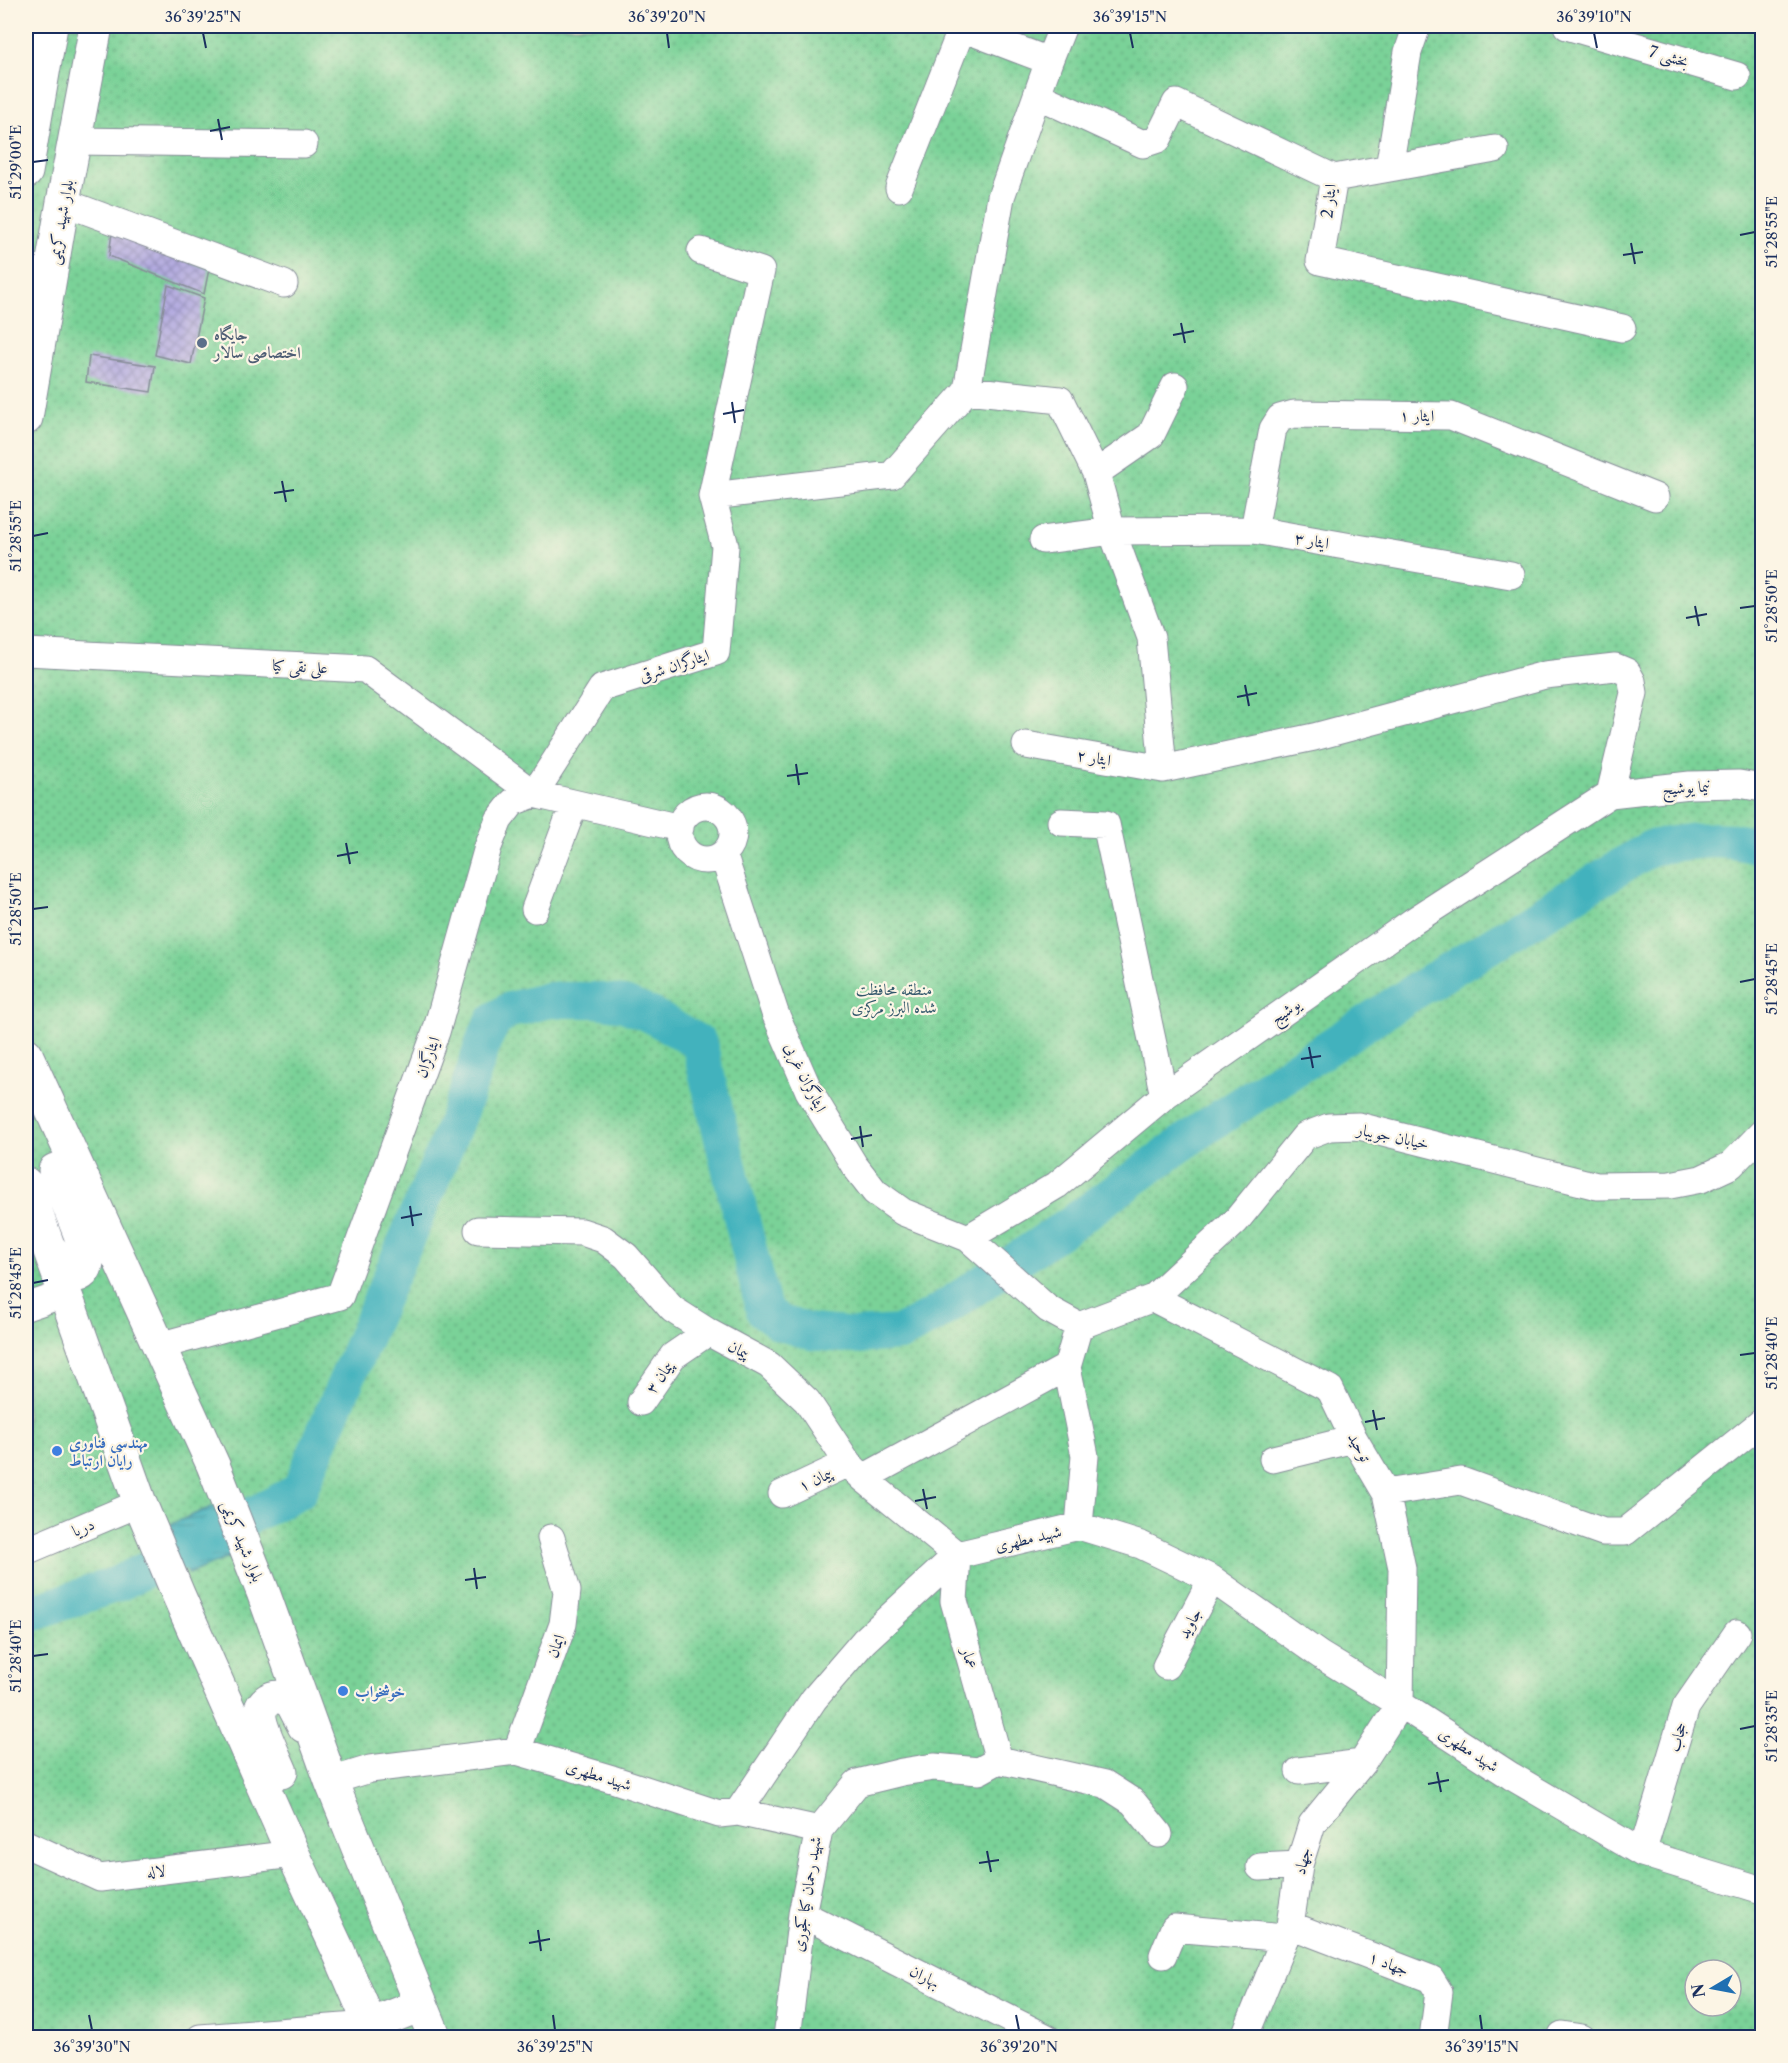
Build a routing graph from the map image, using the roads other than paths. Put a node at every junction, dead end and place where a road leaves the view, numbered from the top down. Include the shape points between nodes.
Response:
1 (51, 26) edge
2 (96, 26) edge
3 (1064, 26) edge
4 (1418, 26) edge
5 (1567, 26) edge
6 (1049, 61) junction
7 (1737, 76) dead end
8 (1037, 95) junction
9 (75, 141) junction
10 (304, 144) dead end
11 (1495, 149) dead end
12 (1389, 168) junction
13 (26, 172) edge
14 (1334, 178) junction
15 (899, 188) dead end
16 (63, 202) junction
17 (701, 251) dead end
18 (284, 284) dead end
19 (1622, 328) dead end
20 (1175, 386) dead end
21 (967, 390) junction
22 (26, 418) edge
23 (1096, 473) junction
24 (712, 496) junction
25 (1655, 496) dead end
26 (1254, 530) junction
27 (1112, 531) junction
28 (1043, 540) dead end
29 (1511, 575) dead end
30 (26, 652) edge
31 (1026, 745) dead end
32 (1163, 769) junction
33 (1762, 788) edge
34 (534, 794) junction
35 (1610, 794) junction
36 (574, 804) junction
37 (1061, 822) dead end
38 (680, 828) junction
39 (723, 854) junction
40 (535, 909) dead end
41 (26, 1054) edge
42 (39, 1086) junction
43 (1164, 1096) junction
44 (1762, 1133) edge
45 (26, 1184) edge
46 (478, 1230) dead end
47 (46, 1241) junction
48 (973, 1241) junction
49 (64, 1294) junction
50 (1153, 1298) junction
51 (26, 1307) edge
52 (1079, 1326) junction
53 (708, 1332) junction
54 (159, 1346) junction
55 (1067, 1367) junction
56 (641, 1402) dead end
57 (1762, 1422) edge
58 (1354, 1439) junction
59 (1273, 1459) dead end
60 (855, 1471) junction
61 (1386, 1493) junction
62 (782, 1494) dead end
63 (140, 1503) junction
64 (1079, 1526) junction
65 (551, 1538) dead end
66 (26, 1551) edge
67 (957, 1555) junction
68 (1212, 1579) junction
69 (1737, 1633) dead end
70 (1166, 1666) dead end
71 (1400, 1704) junction
72 (517, 1751) junction
73 (999, 1760) junction
74 (1362, 1763) junction
75 (1299, 1771) dead end
76 (331, 1781) junction
77 (738, 1812) junction
78 (819, 1830) junction
79 (1159, 1834) dead end
80 (26, 1844) edge
81 (1642, 1853) junction
82 (293, 1854) junction
83 (1299, 1864) junction
84 (1260, 1867) dead end
85 (1762, 1890) edge
86 (802, 1914) junction
87 (324, 1917) junction
88 (1287, 1931) junction
89 (1163, 1955) dead end
90 (421, 2005) junction
91 (373, 2031) edge
92 (200, 2037) edge
93 (435, 2037) edge
94 (786, 2037) edge
95 (1047, 2037) edge
96 (1244, 2037) edge
97 (1433, 2037) edge

1 - 13 main road
2 - 9 main road, بلوار شهید کریمی
3 - 6 street
4 - 12 street via 1408,52
5 - 7 street, بخشی 7
6 - 8 street
6 - 15 street via 962,28
8 - 14 street, ایثار 2 via 1143,144 1158,140 1176,103
8 - 21 street via 1000,197
9 - 10 street
9 - 16 main road, بلوار شهید کریمی
11 - 12 street
12 - 14 street
14 - 19 street, ایثار 2 via 1320,261
16 - 18 street
16 - 22 main road, بلوار شهید کریمی
17 - 24 street via 761,271
20 - 23 street via 1151,435
21 - 23 street via 1060,400
21 - 24 street via 892,476
23 - 27 street
24 - 34 street, ایثارگران شرقی via 725,546 716,652 602,688
25 - 26 street, ایثار ۱ via 1451,416 1294,414 1280,418 1273,429
26 - 27 street, ایثار ۳
26 - 29 street, ایثار ۳
27 - 28 street, ایثار ۳
27 - 32 street via 1151,638
30 - 34 street, علی نقی کیا via 365,669
31 - 32 street, ایثار ۲
32 - 35 street via 1314,737 1545,675 1615,667 1627,672 1634,693
33 - 35 street, نیما یوشیج via 1739,784 1690,785
34 - 36 street
34 - 54 street, ایثارگران via 513,802 488,848 436,1032 340,1296
35 - 43 street, یوشیج via 1412,922
36 - 38 street
36 - 40 street
37 - 43 street via 1106,824
38 - 39 street via 683,846 689,854 706,860
38 - 39 street via 695,808 720,810 732,827 732,840
39 - 48 street, ایثارگران غربی via 775,1013 809,1090 854,1165 875,1192 903,1212
41 - 42 main road, بلوار شهید کریمی
42 - 47 main road via 39,1130 87,1252 85,1270 71,1277 63,1274
42 - 54 main road, بلوار شهید کریمی
43 - 48 street, یوشیج via 1057,1185
44 - 50 street, خیابان جویبار via 1731,1165 1701,1179 1670,1185 1597,1186 1359,1126 1329,1127 1305,1136 1236,1221
45 - 47 main road
46 - 53 street, پیمان via 582,1232 603,1239 626,1256 672,1310
47 - 49 main road
48 - 52 street via 1048,1309
49 - 51 street
49 - 63 main road
50 - 52 street, خیابان جویبار
50 - 58 street, توحید via 1330,1389
52 - 55 street
53 - 56 street, پیمان ۳ via 673,1356
53 - 60 street, پیمان via 770,1365 807,1401
54 - 76 main road, بلوار شهید کریمی via 253,1563
55 - 60 street, پیمان ۱
55 - 64 street via 1085,1456
57 - 61 street via 1625,1532 1603,1532 1461,1480
58 - 59 street
58 - 61 street, توحید
60 - 62 street, پیمان ۱
60 - 67 street, پیمان
61 - 71 street, توحید via 1402,1568
63 - 66 street, دریا
63 - 82 main road
64 - 67 street, شهید مطهری
64 - 68 street, شهید مطهری via 1141,1545
65 - 72 street, ایمان via 567,1591 562,1624
67 - 73 street, عمار via 954,1601
67 - 77 street, شهید مطهری via 864,1641 814,1699
68 - 70 street, جاوید
68 - 71 street, شهید مطهری via 1320,1655
69 - 81 street, حجاب via 1686,1707
71 - 74 street, جهاد
71 - 81 street, شهید مطهری via 1511,1776
72 - 76 street, شهید مطهری via 370,1769
72 - 77 street, شهید مطهری via 719,1814
73 - 78 street via 979,1771 934,1767 857,1783
73 - 79 street via 1105,1784 1133,1802
74 - 75 street
74 - 83 street, جهاد via 1312,1824
76 - 87 main road via 291,1701 272,1698 264,1704 262,1724 326,1886
76 - 90 main road, بلوار شهید کریمی
77 - 78 street, شهید رحمان کیا کجوری
78 - 86 street, شهید رحمان کیا کجوری
80 - 82 street, لاله via 100,1878
81 - 85 street, شهید مطهری
82 - 87 main road
83 - 84 street
83 - 88 street, جهاد
86 - 94 street, شهید رحمان کیا کجوری
86 - 95 street, بهاران
87 - 91 main road
88 - 89 street, جهاد ۱ via 1174,1928
88 - 96 street, جهاد
88 - 97 street, جهاد ۱ via 1431,1979 1439,1992
90 - 91 main road
90 - 93 main road, بلوار شهید کریمی
91 - 92 street

